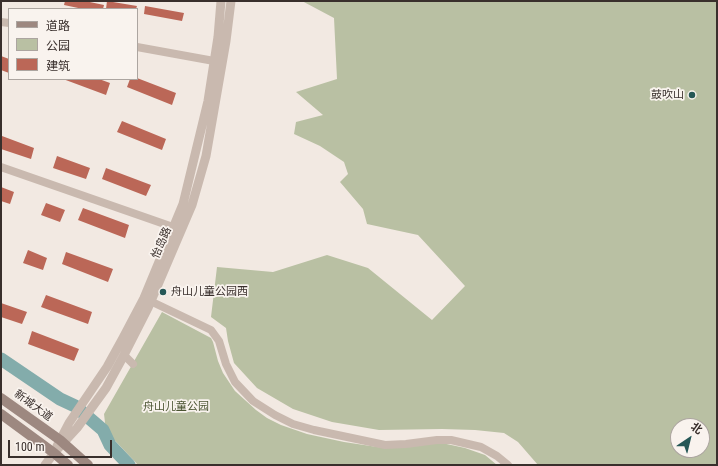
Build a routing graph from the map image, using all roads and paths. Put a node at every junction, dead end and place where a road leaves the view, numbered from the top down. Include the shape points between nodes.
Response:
1 (221, 1) edge
2 (231, 1) edge
3 (138, 47) edge
4 (214, 61) junction
5 (1, 167) edge
6 (173, 227) junction
7 (147, 299) junction
8 (124, 355) junction
9 (133, 364) dead end
10 (1, 398) edge
11 (1, 414) edge
12 (73, 426) junction
13 (62, 442) junction
14 (54, 453) junction
15 (45, 465) edge
16 (68, 465) edge
17 (88, 465) edge
18 (508, 465) edge

1 - 4 street
2 - 7 street, 怡岛路 via 206,156 192,204
3 - 4 street
4 - 6 street via 196,151
5 - 6 street
6 - 7 street
7 - 8 street, 怡岛路
7 - 12 street via 87,396
7 - 18 street via 211,330 219,341 235,382 253,401 275,416 314,430 385,445 437,440 465,442 481,447
8 - 9 street
8 - 12 street, 怡岛路 via 106,388
10 - 13 main road, 新城大道
11 - 14 main road
12 - 13 street, 怡岛路
13 - 14 street, 怡岛路
13 - 17 main road, 新城大道
14 - 15 street, 怡岛路
14 - 16 main road

